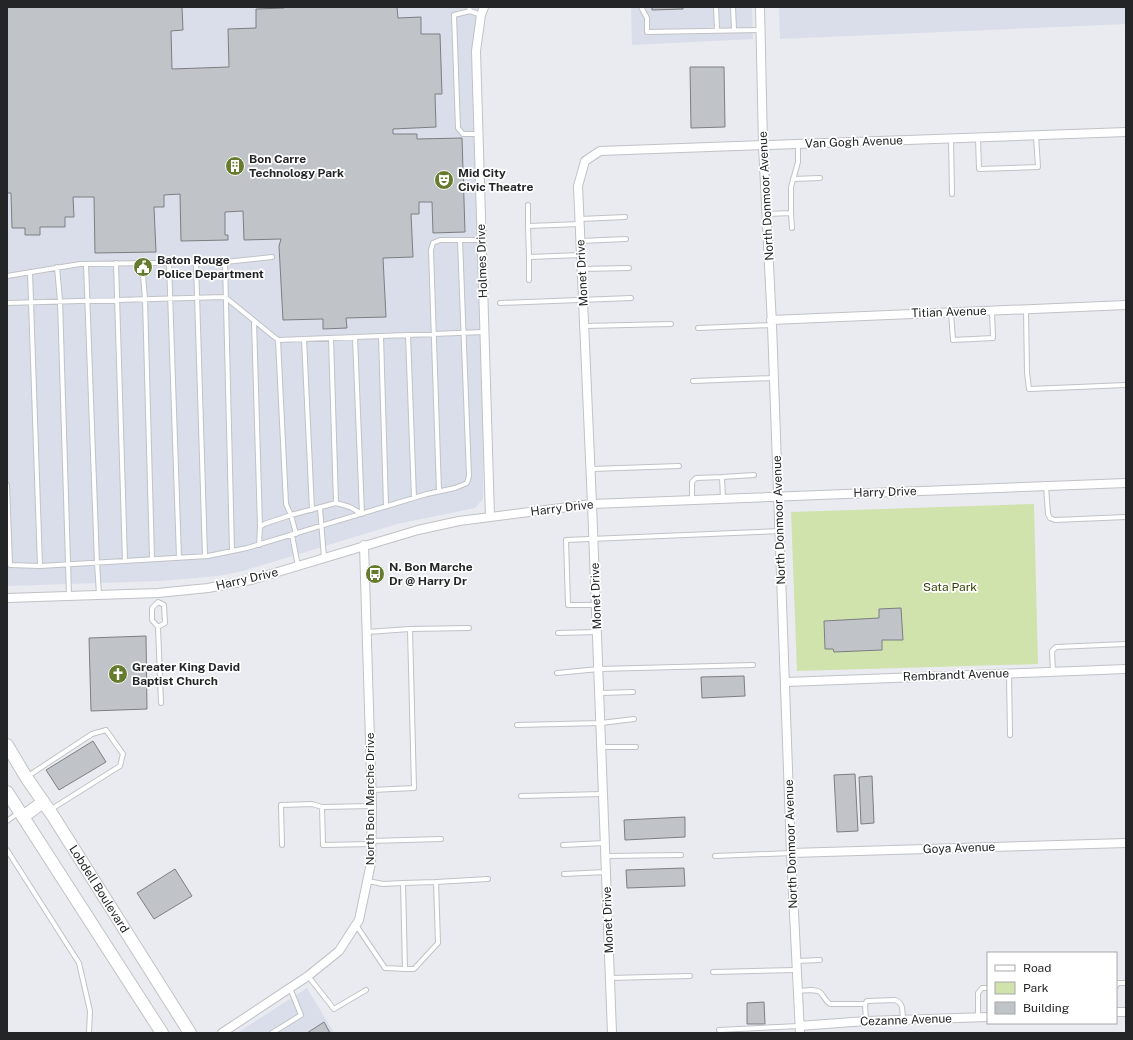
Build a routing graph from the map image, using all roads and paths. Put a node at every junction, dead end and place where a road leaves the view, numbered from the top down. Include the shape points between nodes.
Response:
1 (641, 7) edge
2 (716, 7) edge
3 (733, 7) edge
4 (760, 7) edge
5 (470, 9) edge
6 (483, 11) edge
7 (717, 30) junction
8 (734, 30) junction
9 (760, 30) junction
10 (1126, 132) edge
11 (479, 134) junction
12 (1036, 135) junction
13 (978, 137) junction
14 (951, 138) junction
15 (798, 144) junction
16 (763, 145) junction
17 (585, 161) joint
18 (820, 178) dead end
19 (793, 179) junction
20 (952, 194) dead end
21 (528, 205) dead end
22 (791, 213) junction
23 (766, 214) junction
24 (625, 217) dead end
25 (580, 221) junction
26 (528, 226) junction
27 (792, 228) dead end
28 (626, 239) dead end
29 (460, 240) junction
30 (482, 240) junction
31 (580, 241) junction
32 (581, 255) junction
33 (272, 257) dead end
34 (529, 257) junction
35 (196, 262) junction
36 (225, 262) junction
37 (116, 263) junction
38 (142, 263) junction
39 (169, 263) junction
40 (86, 264) junction
41 (57, 268) junction
42 (629, 268) dead end
43 (582, 269) junction
44 (30, 272) junction
45 (7, 276) edge
46 (529, 280) dead end
47 (225, 296) junction
48 (197, 297) junction
49 (170, 298) junction
50 (631, 298) dead end
51 (145, 299) junction
52 (88, 300) junction
53 (117, 300) junction
54 (583, 300) junction
55 (60, 301) junction
56 (31, 302) junction
57 (7, 303) edge
58 (500, 304) dead end
59 (1126, 305) edge
60 (1026, 309) junction
61 (992, 310) junction
62 (951, 312) junction
63 (254, 321) junction
64 (772, 322) junction
65 (671, 324) dead end
66 (584, 326) junction
67 (698, 328) dead end
68 (484, 332) junction
69 (464, 333) junction
70 (434, 334) junction
71 (408, 335) junction
72 (381, 336) junction
73 (355, 337) junction
74 (331, 338) junction
75 (304, 339) junction
76 (278, 340) junction
77 (774, 378) junction
78 (693, 381) dead end
79 (1126, 385) edge
80 (679, 466) dead end
81 (591, 469) junction
82 (754, 475) dead end
83 (722, 477) junction
84 (1126, 483) edge
85 (7, 485) edge
86 (1046, 486) junction
87 (439, 492) junction
88 (778, 497) junction
89 (414, 498) junction
90 (722, 499) junction
91 (692, 500) junction
92 (336, 503) junction
93 (592, 504) junction
94 (386, 506) junction
95 (320, 508) junction
96 (312, 510) junction
97 (362, 514) junction
98 (291, 515) junction
99 (490, 517) junction
100 (1126, 517) edge
101 (322, 526) junction
102 (260, 527) junction
103 (780, 531) junction
104 (294, 534) junction
105 (594, 538) junction
106 (259, 544) junction
107 (364, 545) junction
108 (232, 551) junction
109 (205, 556) junction
110 (179, 558) junction
111 (324, 558) junction
112 (152, 559) junction
113 (125, 561) junction
114 (96, 563) junction
115 (68, 564) junction
116 (40, 566) junction
117 (298, 566) junction
118 (158, 593) junction
119 (99, 594) junction
120 (69, 595) junction
121 (7, 598) edge
122 (158, 602) junction
123 (596, 605) junction
124 (158, 627) junction
125 (469, 628) dead end
126 (410, 630) junction
127 (367, 632) junction
128 (597, 632) junction
129 (558, 634) dead end
130 (1126, 644) edge
131 (752, 665) dead end
132 (599, 669) junction
133 (1126, 669) edge
134 (1053, 672) junction
135 (556, 673) dead end
136 (1009, 673) junction
137 (786, 682) junction
138 (633, 692) dead end
139 (600, 693) junction
140 (161, 703) dead end
141 (634, 719) dead end
142 (601, 724) junction
143 (517, 725) dead end
144 (1010, 735) dead end
145 (7, 745) edge
146 (602, 747) junction
147 (636, 747) dead end
148 (26, 777) junction
149 (371, 790) junction
150 (7, 792) edge
151 (603, 794) junction
152 (521, 796) dead end
153 (372, 806) junction
154 (46, 807) junction
155 (322, 807) junction
156 (21, 814) junction
157 (7, 821) edge
158 (441, 839) dead end
159 (605, 842) junction
160 (371, 843) junction
161 (1126, 843) edge
162 (282, 845) dead end
163 (563, 845) dead end
164 (7, 850) edge
165 (791, 854) junction
166 (681, 855) dead end
167 (606, 856) junction
168 (715, 856) dead end
169 (606, 872) junction
170 (564, 874) dead end
171 (488, 879) dead end
172 (368, 881) junction
173 (436, 882) junction
174 (403, 883) junction
175 (356, 925) junction
176 (820, 960) dead end
177 (796, 961) junction
178 (406, 969) junction
179 (796, 970) junction
180 (713, 972) dead end
181 (308, 976) junction
182 (690, 976) dead end
183 (610, 978) junction
184 (290, 988) junction
185 (987, 988) edge
186 (366, 990) dead end
187 (797, 991) junction
188 (865, 1004) junction
189 (978, 1017) junction
190 (987, 1017) edge
191 (903, 1020) junction
192 (866, 1021) junction
193 (800, 1029) edge
194 (719, 1030) dead end
195 (89, 1033) edge
196 (162, 1033) edge
197 (190, 1033) edge
198 (222, 1033) edge
199 (272, 1033) edge
200 (612, 1033) edge

1 - 7 lane via 647,18 647,32
2 - 7 lane
3 - 8 lane
4 - 9 street, North Donmoor Avenue
5 - 6 lane
5 - 11 lane via 454,15 458,128 463,134
6 - 11 street, Holmes Drive via 476,51
7 - 8 lane
8 - 9 lane
9 - 16 street, North Donmoor Avenue
10 - 12 street, Van Gogh Avenue
11 - 30 street, Holmes Drive
12 - 13 street, Van Gogh Avenue
12 - 13 lane via 1038,167 979,170
13 - 14 street, Van Gogh Avenue
14 - 15 street, Van Gogh Avenue
14 - 20 lane
15 - 16 street, Van Gogh Avenue
15 - 19 lane via 798,162
16 - 17 street, Van Gogh Avenue via 600,151
16 - 23 street, North Donmoor Avenue
17 - 25 street, Monet Drive via 578,186
18 - 19 lane
19 - 22 lane
21 - 26 lane
22 - 23 lane
22 - 27 lane
23 - 64 street, North Donmoor Avenue
24 - 25 lane
25 - 26 lane
25 - 31 street, Monet Drive
26 - 34 lane
28 - 31 lane
29 - 30 lane
29 - 69 lane
29 - 70 lane via 440,240 433,243 431,250
30 - 68 street, Holmes Drive
31 - 32 street, Monet Drive
32 - 34 lane
32 - 43 street, Monet Drive
33 - 36 lane
34 - 46 lane
35 - 36 lane
35 - 39 lane
35 - 48 lane
36 - 47 lane
37 - 38 lane
37 - 40 lane
37 - 53 lane
38 - 39 lane
38 - 51 lane
39 - 49 lane
40 - 41 lane
40 - 52 lane
41 - 44 lane
41 - 55 lane
42 - 43 lane
43 - 54 street, Monet Drive
44 - 45 lane
44 - 56 lane
47 - 48 lane
47 - 63 lane
47 - 108 lane
48 - 49 lane
48 - 109 lane
49 - 51 lane
49 - 110 lane
50 - 54 lane
51 - 53 lane
51 - 112 lane
52 - 53 lane
52 - 55 lane
52 - 114 lane
53 - 113 lane
54 - 58 lane
54 - 66 street, Monet Drive
55 - 56 lane
55 - 115 lane
56 - 57 lane
56 - 116 lane
59 - 60 street, Titian Avenue
60 - 61 street, Titian Avenue
60 - 79 lane via 1029,390
61 - 62 street, Titian Avenue
61 - 62 lane via 994,338 953,340
62 - 64 street, Titian Avenue
63 - 76 lane
63 - 102 lane
64 - 67 lane
64 - 77 street, North Donmoor Avenue
65 - 66 lane
66 - 81 street, Monet Drive
68 - 69 lane
68 - 99 street, Holmes Drive
69 - 70 lane
69 - 87 lane via 469,476 467,483
70 - 71 lane
70 - 87 lane
71 - 72 lane
71 - 89 lane
72 - 73 lane
72 - 94 lane
73 - 74 lane
73 - 97 lane
74 - 75 lane
74 - 92 lane
75 - 76 lane
75 - 96 lane
76 - 98 lane via 286,504
77 - 78 lane
77 - 88 street, North Donmoor Avenue
80 - 81 lane
81 - 93 street, Monet Drive
82 - 83 lane
83 - 90 lane
83 - 91 lane via 696,478 692,482
84 - 86 street, Harry Drive
85 - 116 lane via 10,565
86 - 88 street, Harry Drive
86 - 100 lane via 1048,514 1055,520
87 - 89 lane
88 - 90 street, Harry Drive
88 - 103 street, North Donmoor Avenue
89 - 94 lane
90 - 91 street, Harry Drive
91 - 93 street, Harry Drive
92 - 95 lane
92 - 97 lane
93 - 99 street, Harry Drive
93 - 105 street, Monet Drive
94 - 97 lane
95 - 96 lane
95 - 101 lane
96 - 98 lane
97 - 101 lane
98 - 102 lane
98 - 104 lane
99 - 107 street, Harry Drive via 418,530
101 - 104 lane
101 - 111 lane
102 - 106 lane
103 - 105 lane
103 - 137 street, North Donmoor Avenue
104 - 106 lane
104 - 117 lane
105 - 123 street, Monet Drive
105 - 123 lane via 566,540 568,606
106 - 108 lane
107 - 111 street, Harry Drive
107 - 127 street, North Bon Marche Drive
108 - 109 lane
109 - 110 lane
110 - 112 lane
111 - 117 street, Harry Drive
112 - 113 lane
113 - 114 lane
114 - 115 lane
114 - 119 lane
115 - 116 lane
115 - 120 lane
117 - 118 street, Harry Drive via 226,585
118 - 119 street, Harry Drive
118 - 122 lane
119 - 120 street, Harry Drive
120 - 121 street, Harry Drive
122 - 124 lane via 152,608 152,620
122 - 124 lane via 164,606 165,623
123 - 128 street, Monet Drive
124 - 140 lane
125 - 126 lane
126 - 127 lane
126 - 149 lane via 414,788
127 - 149 street, North Bon Marche Drive
128 - 129 lane
128 - 132 street, Monet Drive
130 - 134 lane via 1056,647 1052,651
131 - 132 lane
132 - 135 lane
132 - 139 street, Monet Drive
133 - 134 street, Rembrandt Avenue
134 - 136 street, Rembrandt Avenue
136 - 137 street, Rembrandt Avenue
136 - 144 lane
137 - 165 street, North Donmoor Avenue
138 - 139 lane
139 - 142 street, Monet Drive
141 - 142 lane
142 - 143 lane
142 - 146 street, Monet Drive
145 - 148 main road, Lobdell Boulevard
146 - 147 lane
146 - 151 street, Monet Drive
148 - 154 main road, Lobdell Boulevard
148 - 154 lane via 92,734 106,730 123,754 120,766
149 - 153 street, North Bon Marche Drive
150 - 156 main road, Lobdell Boulevard
151 - 152 lane
151 - 159 street, Monet Drive
153 - 155 lane
153 - 160 street, North Bon Marche Drive
154 - 156 main road
154 - 197 main road, Lobdell Boulevard
155 - 160 lane via 323,845
155 - 162 lane via 312,804 281,805
156 - 157 lane
156 - 196 main road, Lobdell Boulevard
158 - 160 lane
159 - 163 lane
159 - 167 street, Monet Drive
160 - 172 street, North Bon Marche Drive
161 - 165 street, Goya Avenue
164 - 195 lane via 79,963 90,1011
165 - 168 lane
165 - 177 street, North Donmoor Avenue
166 - 167 lane
167 - 169 street, Monet Drive
169 - 170 lane
169 - 183 street, Monet Drive
171 - 173 lane
172 - 174 lane via 383,884
172 - 175 street, North Bon Marche Drive
173 - 174 lane
173 - 178 lane via 438,943 414,969
174 - 178 lane
175 - 178 lane via 385,968
175 - 181 street, North Bon Marche Drive via 339,952
176 - 177 lane
177 - 179 street, North Donmoor Avenue
179 - 180 lane
179 - 187 street, North Donmoor Avenue
181 - 184 street, North Bon Marche Drive
181 - 186 lane via 334,1008
182 - 183 lane
183 - 200 street, Monet Drive
184 - 198 street, North Bon Marche Drive
184 - 199 lane via 301,1015
185 - 189 lane via 982,988 978,993
187 - 188 lane via 818,990 830,1004
187 - 193 street, North Donmoor Avenue
188 - 191 lane via 867,1001 899,1001 902,1004
188 - 192 lane
189 - 190 street, Cezanne Avenue
189 - 191 street, Cezanne Avenue
191 - 192 street, Cezanne Avenue
192 - 193 street, Cezanne Avenue
193 - 194 lane

